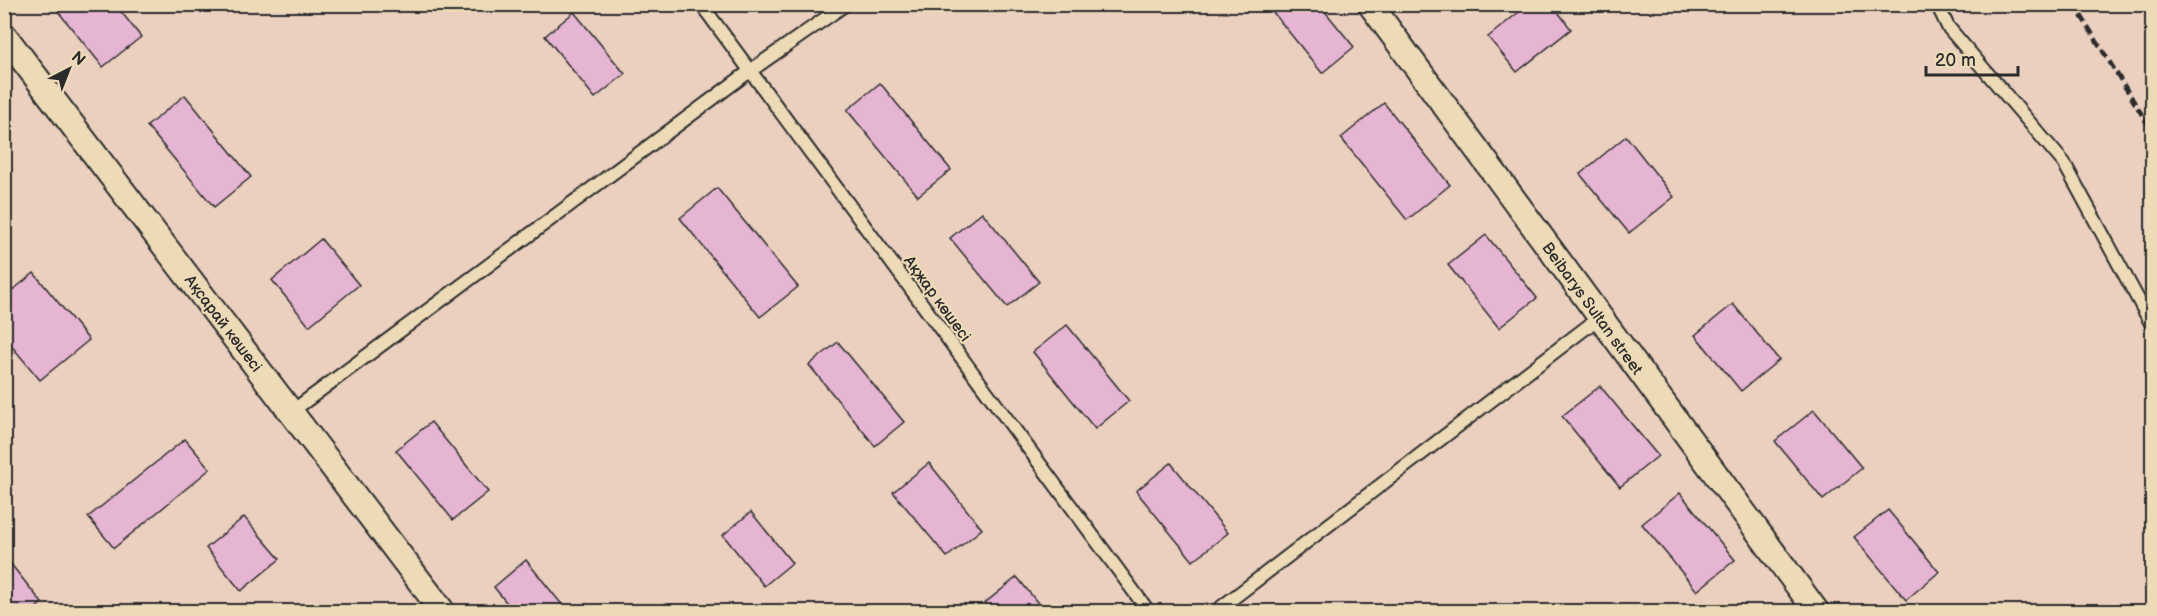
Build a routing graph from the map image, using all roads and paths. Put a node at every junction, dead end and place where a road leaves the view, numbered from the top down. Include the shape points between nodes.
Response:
1 (701, 4) edge
2 (846, 4) edge
3 (1370, 4) edge
4 (1937, 4) edge
5 (4, 35) edge
6 (750, 72) junction
7 (1600, 317) junction
8 (2152, 325) edge
9 (291, 412) junction
10 (442, 612) edge
11 (1149, 612) edge
12 (1215, 612) edge
13 (1816, 612) edge

1 - 6 lane, Ақжар көшесі
2 - 6 lane
3 - 7 street, Beibarys Sultan street
4 - 8 lane via 1948,27 2064,163
5 - 9 street, Ақсарай көшесі
6 - 9 lane
6 - 11 lane, Ақжар көшесі
7 - 12 lane
7 - 13 street, Beibarys Sultan street
9 - 10 street, Ақсарай көшесі

